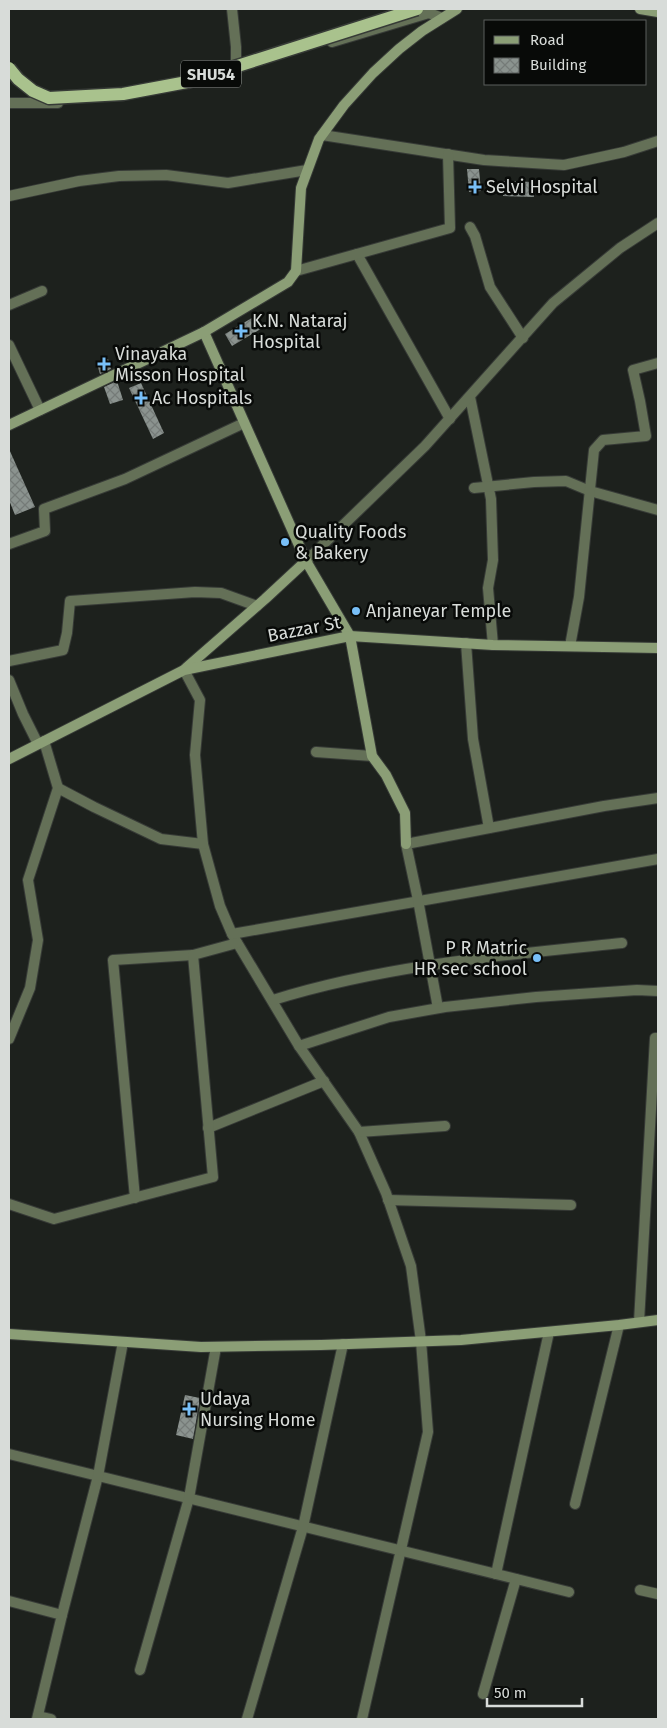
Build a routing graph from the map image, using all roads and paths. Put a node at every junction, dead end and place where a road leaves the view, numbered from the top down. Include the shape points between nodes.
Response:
1 (232, 9) edge
2 (417, 9) edge
3 (457, 9) edge
4 (640, 9) edge
5 (658, 12) edge
6 (442, 18) junction
7 (9, 68) edge
8 (236, 71) junction
9 (9, 104) edge
10 (322, 135) junction
11 (658, 141) edge
12 (448, 154) junction
13 (307, 170) junction
14 (9, 196) edge
15 (658, 223) edge
16 (470, 227) dead end
17 (357, 254) junction
18 (296, 271) junction
19 (42, 291) dead end
20 (9, 305) edge
21 (204, 332) junction
22 (523, 338) junction
23 (9, 345) edge
24 (658, 363) edge
25 (470, 397) junction
26 (40, 410) junction
27 (450, 419) junction
28 (244, 423) junction
29 (9, 426) edge
30 (489, 487) junction
31 (474, 488) dead end
32 (590, 491) junction
33 (658, 510) edge
34 (9, 544) edge
35 (306, 561) junction
36 (257, 606) junction
37 (350, 636) junction
38 (466, 643) junction
39 (493, 645) junction
40 (570, 646) junction
41 (658, 648) edge
42 (9, 661) edge
43 (184, 670) junction
44 (9, 680) edge
45 (41, 742) junction
46 (316, 752) dead end
47 (372, 756) junction
48 (9, 759) edge
49 (58, 788) junction
50 (658, 798) edge
51 (490, 828) junction
52 (203, 844) junction
53 (406, 844) junction
54 (658, 859) edge
55 (418, 900) junction
56 (232, 934) junction
57 (238, 943) junction
58 (622, 943) dead end
59 (193, 955) junction
60 (430, 966) junction
61 (658, 991) edge
62 (273, 1000) junction
63 (438, 1008) junction
64 (658, 1038) edge
65 (9, 1039) edge
66 (299, 1046) junction
67 (324, 1081) junction
68 (445, 1126) dead end
69 (208, 1128) junction
70 (359, 1132) junction
71 (134, 1198) junction
72 (388, 1200) junction
73 (9, 1204) edge
74 (571, 1205) dead end
75 (658, 1320) edge
76 (639, 1322) junction
77 (620, 1326) junction
78 (549, 1332) junction
79 (9, 1334) edge
80 (421, 1341) junction
81 (123, 1342) junction
82 (344, 1344) junction
83 (216, 1347) junction
84 (9, 1454) edge
85 (98, 1476) junction
86 (189, 1498) junction
87 (575, 1504) dead end
88 (303, 1527) junction
89 (399, 1551) junction
90 (496, 1574) junction
91 (516, 1579) junction
92 (640, 1590) dead end
93 (569, 1592) dead end
94 (658, 1594) edge
95 (9, 1601) edge
96 (62, 1615) junction
97 (140, 1670) dead end
98 (483, 1694) dead end
99 (38, 1718) edge
100 (51, 1719) edge
101 (248, 1719) edge
102 (362, 1719) edge

1 - 8 street
2 - 7 main road, SHU54, bridge via 187,82 123,94 49,98 33,91
3 - 6 main road
4 - 5 main road
6 - 8 street via 429,13
6 - 10 main road via 398,49 372,73
8 - 9 street via 171,91 133,98
10 - 12 street
10 - 13 main road
11 - 12 street via 564,165 484,160
12 - 17 street via 450,228
13 - 14 street via 228,183 166,175 119,176
13 - 18 main road via 301,188
15 - 22 street via 620,248 554,303
16 - 22 street via 490,287
17 - 18 street
17 - 27 street
18 - 21 main road via 288,282
19 - 20 street
21 - 26 main road
21 - 28 main road
22 - 25 street
23 - 26 street
24 - 32 street via 633,370 646,436 603,440 594,450
25 - 27 street
25 - 30 street
26 - 29 main road
27 - 35 street
28 - 34 street via 125,479 44,509 45,530
28 - 35 main road
30 - 31 street
30 - 32 street via 566,481
30 - 39 street via 493,560 488,588
32 - 33 street
32 - 40 street via 579,597
35 - 36 main road
35 - 37 main road
36 - 42 street via 221,593 196,592 70,602 63,650
36 - 43 main road
37 - 38 main road, Bazzar St
37 - 43 main road, Bazzar St
37 - 47 main road
38 - 39 main road, Bazzar St
38 - 51 street via 473,739
39 - 40 main road, Bazzar St
40 - 41 main road, Bazzar St
43 - 45 main road, Bazzar St
43 - 52 street via 200,700 195,754
44 - 45 street via 22,714
45 - 48 main road, Bazzar St
45 - 49 street
46 - 47 street
47 - 53 main road via 405,813
49 - 52 street via 161,838
49 - 65 street via 28,880 38,940 30,988
50 - 51 street
51 - 53 street
52 - 56 street via 220,906
53 - 55 street
54 - 55 street
55 - 56 street
55 - 60 street
56 - 57 street
57 - 59 street
57 - 62 street
58 - 60 street
59 - 69 street
59 - 71 street via 113,960
60 - 62 street via 349,980
60 - 63 street
61 - 63 street via 536,997
62 - 66 street
63 - 66 street via 389,1017
64 - 76 street via 655,1038
66 - 67 street
67 - 69 street
67 - 70 street
68 - 70 street
69 - 71 street via 213,1177
70 - 72 street
71 - 73 street via 54,1219
72 - 74 street
72 - 80 street via 412,1266
75 - 76 main road
76 - 77 main road
77 - 78 main road
77 - 87 street
78 - 80 main road
78 - 90 street
79 - 81 main road
80 - 82 main road
80 - 89 street via 428,1432
81 - 83 main road
81 - 85 street
82 - 83 main road
82 - 88 street
83 - 86 street
84 - 85 street
85 - 86 street
85 - 96 street
86 - 88 street
86 - 97 street
88 - 89 street
88 - 101 street
89 - 90 street
89 - 102 street
90 - 91 street
91 - 93 street
91 - 98 street
92 - 94 street
95 - 96 street
96 - 99 street
99 - 100 street

